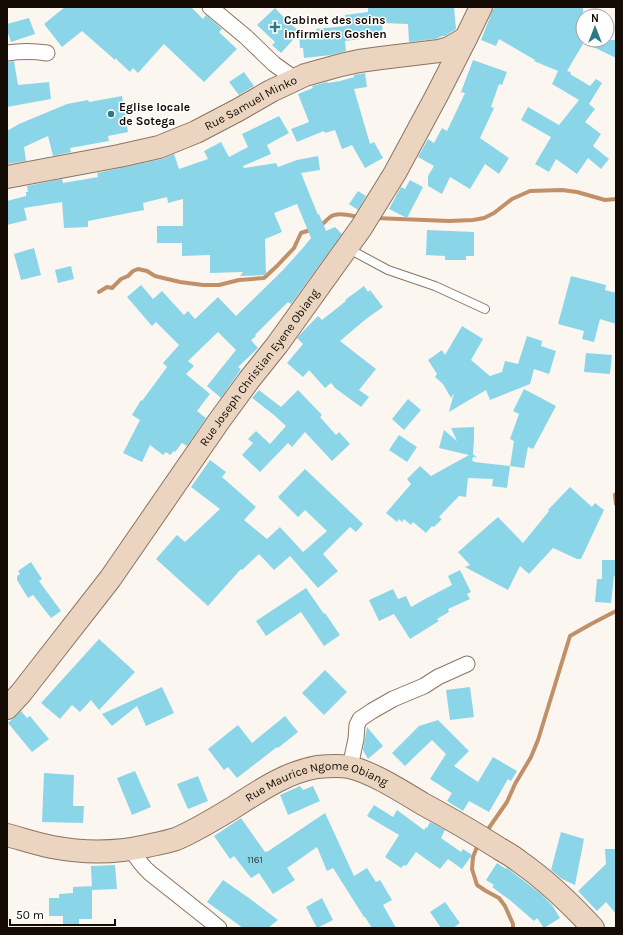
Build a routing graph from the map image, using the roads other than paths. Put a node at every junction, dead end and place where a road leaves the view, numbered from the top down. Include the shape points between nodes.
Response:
1 (210, 7) edge
2 (481, 7) edge
3 (466, 38) junction
4 (7, 53) edge
5 (47, 53) dead end
6 (403, 55) junction
7 (295, 79) junction
8 (437, 95) junction
9 (7, 177) edge
10 (347, 248) junction
11 (485, 309) dead end
12 (467, 664) dead end
13 (8, 704) edge
14 (350, 767) junction
15 (7, 835) edge
16 (131, 849) junction
17 (219, 928) edge
18 (593, 928) edge

1 - 7 street via 246,36 274,64
2 - 3 street, Rue Joseph Christian Eyene Obiang
3 - 6 street, Rue Samuel Minko via 450,48 439,51
3 - 8 street, Rue Joseph Christian Eyene Obiang
4 - 5 street
6 - 7 street, Rue Samuel Minko via 341,65
6 - 8 street via 426,62 434,69
7 - 9 street, Rue Samuel Minko via 196,132 160,147
8 - 10 street, Rue Joseph Christian Eyene Obiang via 395,173
10 - 11 lane via 388,270 435,286
10 - 13 street, Rue Joseph Christian Eyene Obiang via 219,421 110,579 21,693
12 - 14 street via 393,699 360,719
14 - 16 street, Rue Maurice Ngome Obiang via 316,767 283,778 192,832 174,840
14 - 18 street, Rue Maurice Ngome Obiang via 389,784 519,861 570,903
15 - 16 street, Rue Maurice Ngome Obiang via 68,849 106,852
16 - 17 street via 142,866

